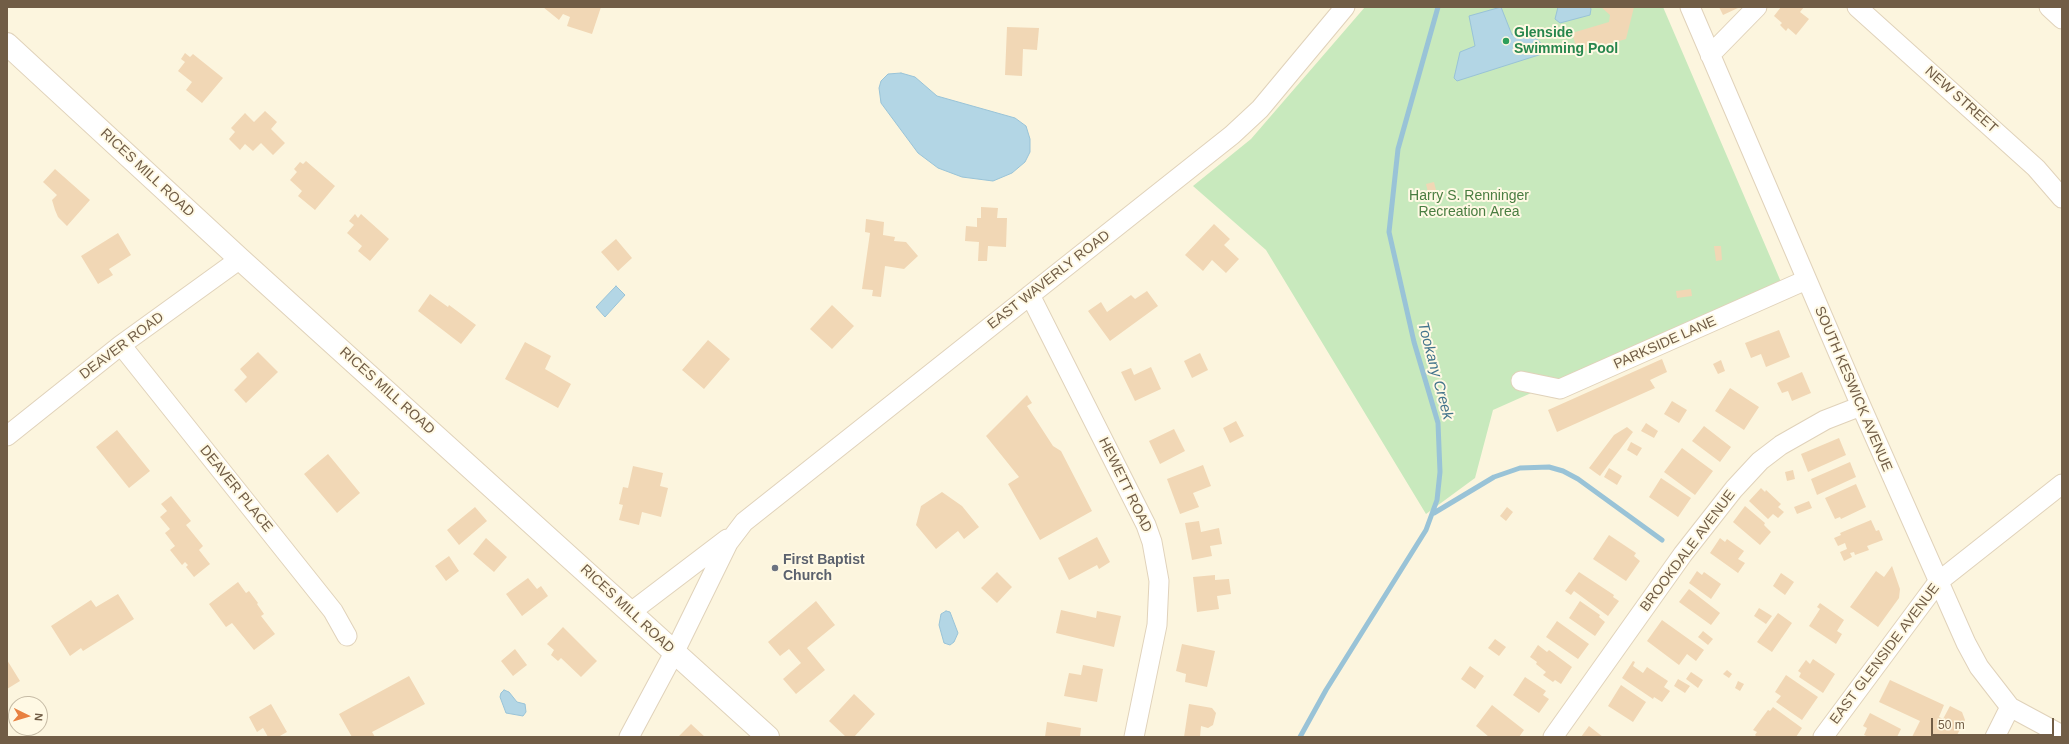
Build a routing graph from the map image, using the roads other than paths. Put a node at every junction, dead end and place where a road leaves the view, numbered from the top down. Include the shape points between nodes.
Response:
1 (1345, 7) edge
2 (1690, 7) edge
3 (1757, 7) edge
4 (1856, 7) edge
5 (2049, 7) edge
6 (2062, 19) edge
7 (7, 44) edge
8 (1710, 55) junction
9 (2062, 198) edge
10 (240, 259) junction
11 (1806, 280) junction
12 (1030, 295) junction
13 (121, 345) junction
14 (1521, 381) dead end
15 (1860, 406) junction
16 (7, 436) edge
17 (2062, 484) edge
18 (735, 533) junction
19 (1938, 582) junction
20 (631, 612) junction
21 (347, 636) dead end
22 (674, 653) junction
23 (2010, 708) junction
24 (2062, 734) edge
25 (629, 737) edge
26 (768, 737) edge
27 (1134, 737) edge
28 (1553, 737) edge
29 (1823, 737) edge
30 (1995, 737) edge

1 - 12 street, EAST WAVERLY ROAD via 1248,120
2 - 8 street, SOUTH KESWICK AVENUE
3 - 8 street
4 - 9 street, NEW STREET via 2036,168
5 - 6 street
7 - 10 street, RICES MILL ROAD
8 - 11 street, SOUTH KESWICK AVENUE
10 - 13 street, DEAVER ROAD
10 - 20 street, RICES MILL ROAD
11 - 14 street, PARKSIDE LANE via 1560,389
11 - 15 street, SOUTH KESWICK AVENUE
12 - 18 street, EAST WAVERLY ROAD via 753,514
12 - 27 street, HEWETT ROAD via 1146,525 1152,542 1159,581 1157,625
13 - 16 street, DEAVER ROAD
13 - 21 street, DEAVER PLACE via 333,611
15 - 19 street, SOUTH KESWICK AVENUE
15 - 28 street, BROOKDALE AVENUE via 1825,420 1787,442 1760,461 1734,489 1683,554
17 - 19 street, EAST GLENSIDE AVENUE
18 - 20 street, EAST WAVERLY ROAD
18 - 22 street, EAST WAVERLY ROAD
19 - 23 street, SOUTH KESWICK AVENUE via 1979,668
19 - 29 street, EAST GLENSIDE AVENUE
20 - 22 street, RICES MILL ROAD
22 - 25 street, EAST WAVERLY ROAD
22 - 26 street, RICES MILL ROAD
23 - 24 street, SOUTH KESWICK AVENUE
23 - 30 street

